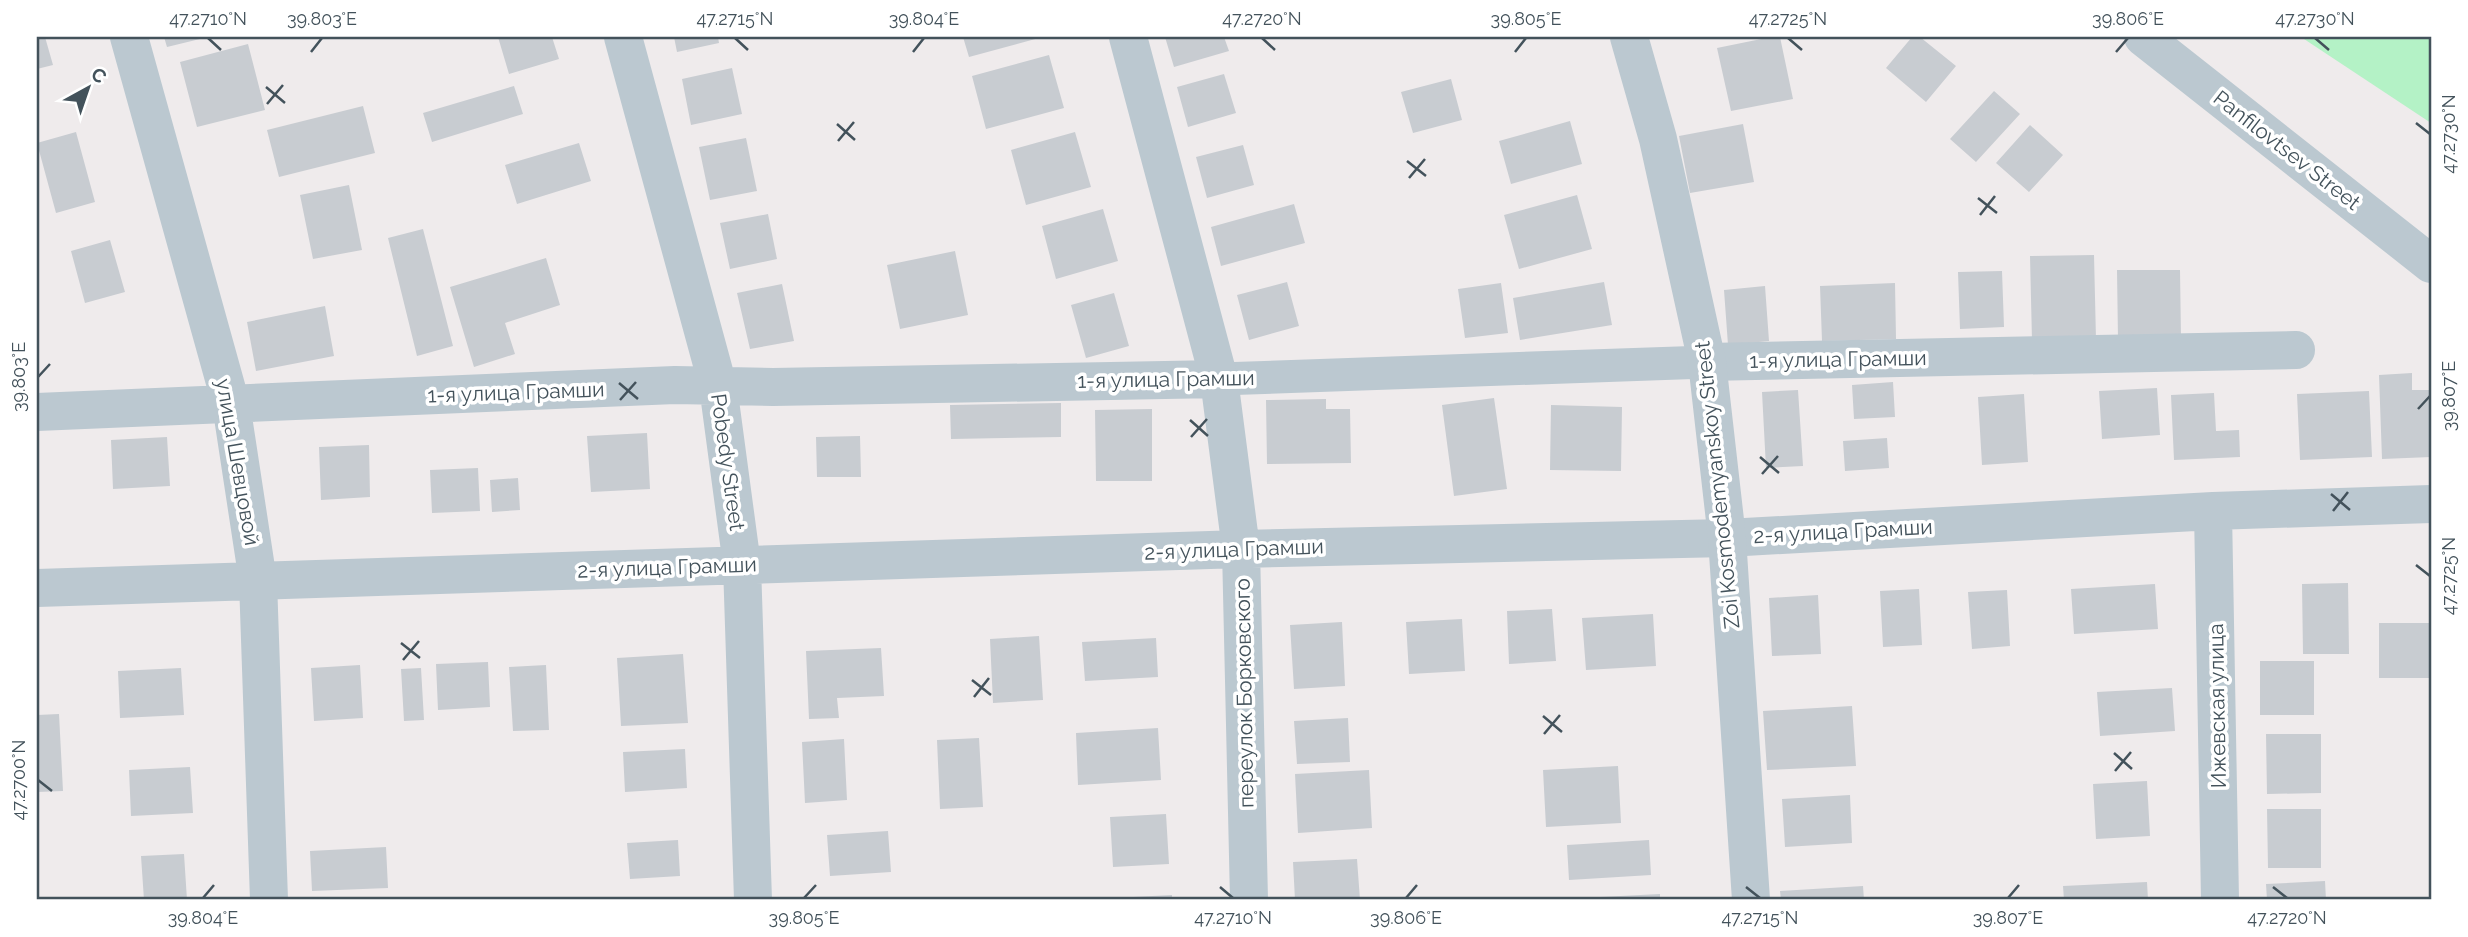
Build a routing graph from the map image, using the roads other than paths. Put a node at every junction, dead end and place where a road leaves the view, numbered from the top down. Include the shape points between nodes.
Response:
1 (129, 37) edge
2 (623, 37) edge
3 (1128, 37) edge
4 (1629, 37) edge
5 (2143, 37) edge
6 (2431, 264) edge
7 (2296, 350) dead end
8 (1707, 362) junction
9 (1219, 379) junction
10 (718, 386) junction
11 (231, 404) junction
12 (37, 412) edge
13 (2431, 504) edge
14 (2213, 511) junction
15 (1727, 538) junction
16 (1241, 549) junction
17 (742, 565) junction
18 (258, 581) junction
19 (37, 588) edge
20 (269, 900) edge
21 (753, 900) edge
22 (1249, 900) edge
23 (1751, 900) edge
24 (2220, 900) edge

1 - 11 street, улица Шевцовой
2 - 10 street, Pobedy Street
3 - 9 street, переулок Борковского
4 - 8 street, Zoi Kosmodemyanskoy Street via 1658,139
5 - 6 street, Panfilovtsev Street
7 - 8 street, 1-я улица Грамши
8 - 9 street, 1-я улица Грамши
8 - 15 street, Zoi Kosmodemyanskoy Street
9 - 10 street, 1-я улица Грамши
9 - 16 street, переулок Борковского
10 - 11 street, 1-я улица Грамши
10 - 17 street, Pobedy Street
11 - 12 street, 1-я улица Грамши
11 - 18 street, улица Шевцовой
13 - 14 street, 2-я улица Грамши
14 - 15 street, 2-я улица Грамши
14 - 24 street, Ижевская улица
15 - 16 street, 2-я улица Грамши
15 - 23 street, Zoi Kosmodemyanskoy Street
16 - 17 street, 2-я улица Грамши
16 - 22 street, переулок Борковского
17 - 18 street, 2-я улица Грамши
17 - 21 street, Pobedy Street
18 - 19 street, 2-я улица Грамши
18 - 20 street, улица Шевцовой

